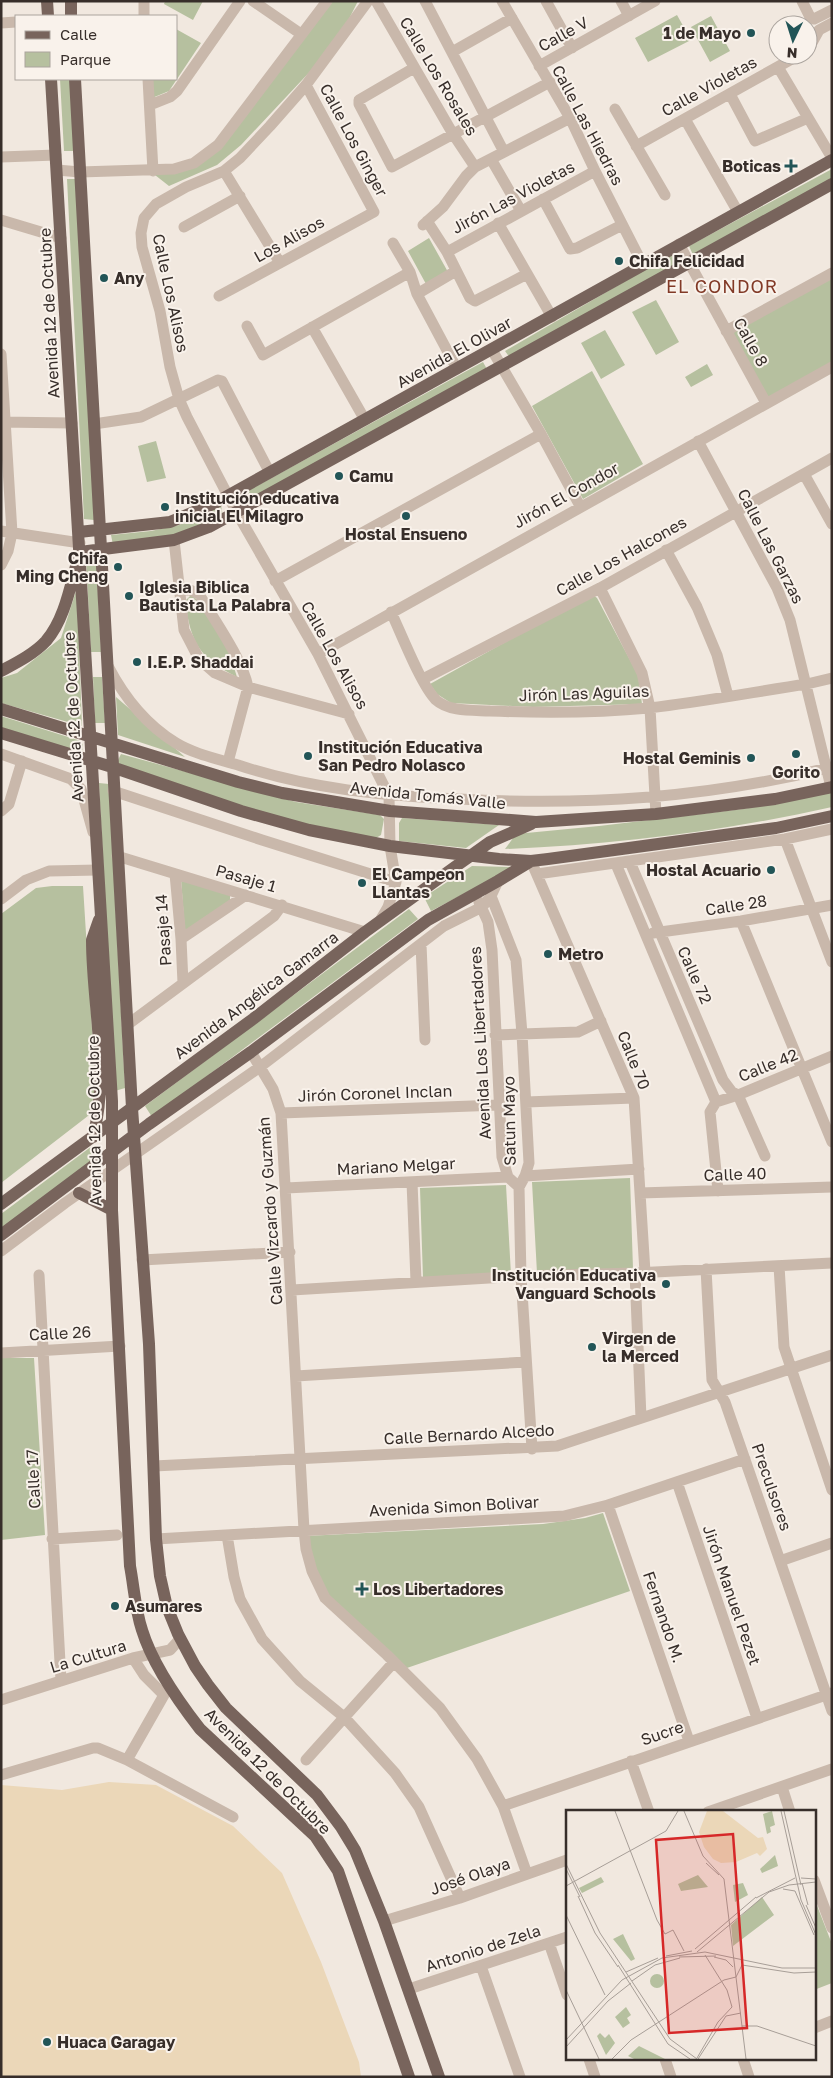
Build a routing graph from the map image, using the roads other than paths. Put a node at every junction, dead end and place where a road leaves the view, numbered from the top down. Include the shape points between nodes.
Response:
1 (47, 1) edge
2 (71, 1) edge
3 (144, 1) edge
4 (240, 1) edge
5 (252, 1) edge
6 (327, 1) edge
7 (368, 1) edge
8 (376, 1) edge
9 (425, 1) edge
10 (502, 1) edge
11 (546, 1) edge
12 (621, 1) edge
13 (655, 1) edge
14 (802, 1) edge
15 (832, 10) edge
16 (48, 15) edge
17 (71, 15) edge
18 (144, 15) edge
19 (629, 16) junction
20 (512, 18) junction
21 (15, 22) edge
22 (1, 23) edge
23 (832, 23) edge
24 (818, 32) edge
25 (301, 34) junction
26 (572, 48) junction
27 (452, 52) junction
28 (782, 65) edge
29 (539, 66) junction
30 (778, 67) junction
31 (414, 68) junction
32 (52, 80) edge
33 (75, 80) edge
34 (148, 80) edge
35 (550, 82) junction
36 (306, 84) junction
37 (730, 94) junction
38 (150, 105) junction
39 (615, 109) dead end
40 (486, 117) junction
41 (570, 118) junction
42 (808, 118) junction
43 (685, 119) junction
44 (453, 134) junction
45 (636, 146) junction
46 (504, 152) junction
47 (56, 155) junction
48 (1, 157) edge
49 (491, 159) junction
50 (832, 159) edge
51 (475, 167) junction
52 (57, 170) junction
53 (153, 171) junction
54 (224, 171) junction
55 (595, 171) junction
56 (80, 172) junction
57 (832, 184) edge
58 (665, 195) dead end
59 (240, 196) junction
60 (543, 199) junction
61 (521, 211) junction
62 (374, 212) joint
63 (738, 212) junction
64 (1, 220) edge
65 (498, 223) junction
66 (622, 225) junction
67 (184, 227) dead end
68 (61, 238) junction
69 (393, 244) dead end
70 (679, 244) junction
71 (446, 252) junction
72 (280, 262) junction
73 (688, 262) junction
74 (643, 265) junction
75 (456, 271) junction
76 (410, 272) junction
77 (832, 273) edge
78 (527, 274) junction
79 (417, 294) junction
80 (219, 296) dead end
81 (552, 317) junction
82 (247, 326) dead end
83 (312, 327) junction
84 (726, 331) junction
85 (492, 350) junction
86 (1, 354) edge
87 (2, 360) edge
88 (502, 366) junction
89 (832, 367) edge
90 (457, 370) junction
91 (179, 399) junction
92 (766, 403) junction
93 (365, 420) junction
94 (4, 422) edge
95 (72, 423) junction
96 (94, 424) junction
97 (541, 434) junction
98 (698, 441) junction
99 (832, 458) edge
100 (270, 473) junction
101 (804, 474) junction
102 (228, 496) junction
103 (580, 506) junction
104 (237, 512) junction
105 (736, 513) junction
106 (832, 524) edge
107 (100, 530) junction
108 (6, 532) edge
109 (174, 540) junction
110 (80, 542) junction
111 (101, 550) junction
112 (666, 550) junction
113 (1, 565) edge
114 (275, 581) junction
115 (600, 588) junction
116 (180, 590) junction
117 (391, 612) junction
118 (318, 654) junction
119 (107, 663) junction
120 (87, 664) junction
121 (1, 671) edge
122 (832, 678) edge
123 (423, 679) junction
124 (807, 684) junction
125 (248, 687) junction
126 (728, 696) junction
127 (650, 708) junction
128 (1, 709) edge
129 (349, 714) junction
130 (1, 733) edge
131 (91, 736) junction
132 (110, 742) junction
133 (1, 754) edge
134 (22, 760) junction
135 (92, 761) junction
136 (228, 762) junction
137 (112, 766) junction
138 (829, 768) edge
139 (832, 787) edge
140 (113, 791) junction
141 (389, 796) junction
142 (654, 797) junction
143 (390, 810) junction
144 (1, 811) edge
145 (656, 814) junction
146 (832, 816) edge
147 (536, 822) junction
148 (832, 830) edge
149 (785, 839) junction
150 (96, 843) junction
151 (390, 846) junction
152 (473, 855) junction
153 (117, 856) junction
154 (531, 860) junction
155 (630, 862) junction
156 (616, 864) junction
157 (98, 870) junction
158 (174, 874) junction
159 (537, 874) junction
160 (396, 882) junction
161 (492, 888) junction
162 (476, 893) junction
163 (246, 895) junction
164 (1, 899) edge
165 (282, 905) junction
166 (832, 905) edge
167 (482, 907) junction
168 (812, 909) junction
169 (101, 915) junction
170 (437, 915) junction
171 (741, 921) junction
172 (379, 922) junction
173 (444, 926) junction
174 (365, 932) junction
175 (644, 933) junction
176 (659, 933) junction
177 (181, 939) junction
178 (421, 944) junction
179 (514, 954) junction
180 (492, 956) junction
181 (832, 962) edge
182 (183, 983) junction
183 (600, 1021) junction
184 (127, 1026) junction
185 (522, 1034) junction
186 (495, 1035) junction
187 (425, 1040) dead end
188 (251, 1052) junction
189 (832, 1056) edge
190 (260, 1068) junction
191 (801, 1070) junction
192 (723, 1080) junction
193 (708, 1084) junction
194 (738, 1095) junction
195 (634, 1098) junction
196 (526, 1102) junction
197 (716, 1102) junction
198 (499, 1105) junction
199 (132, 1108) junction
200 (281, 1113) junction
201 (113, 1122) junction
202 (134, 1135) junction
203 (830, 1135) edge
204 (93, 1137) junction
205 (113, 1152) junction
206 (135, 1155) junction
207 (765, 1156) dead end
208 (639, 1169) junction
209 (112, 1170) junction
210 (526, 1176) junction
211 (508, 1177) junction
212 (412, 1182) junction
213 (519, 1187) junction
214 (832, 1187) edge
215 (286, 1188) junction
216 (718, 1191) junction
217 (79, 1193) junction
218 (640, 1193) junction
219 (1, 1204) edge
220 (112, 1210) junction
221 (1, 1236) edge
222 (1, 1251) edge
223 (290, 1252) junction
224 (142, 1260) junction
225 (832, 1263) edge
226 (779, 1266) junction
227 (706, 1269) junction
228 (640, 1272) junction
229 (38, 1275) dead end
230 (521, 1276) junction
231 (416, 1282) junction
232 (292, 1290) junction
233 (120, 1346) junction
234 (43, 1350) junction
235 (1, 1352) edge
236 (832, 1355) edge
237 (526, 1362) junction
238 (790, 1368) junction
239 (296, 1376) junction
240 (719, 1392) junction
241 (641, 1418) junction
242 (532, 1448) junction
243 (300, 1459) junction
244 (745, 1459) junction
245 (154, 1466) junction
246 (677, 1482) junction
247 (832, 1490) edge
248 (608, 1505) junction
249 (304, 1530) junction
250 (117, 1535) dead end
251 (227, 1535) junction
252 (52, 1539) junction
253 (156, 1539) junction
254 (832, 1543) edge
255 (780, 1561) junction
256 (180, 1639) junction
257 (153, 1654) junction
258 (133, 1658) junction
259 (394, 1662) junction
260 (62, 1681) junction
261 (829, 1694) edge
262 (164, 1695) junction
263 (1, 1700) edge
264 (832, 1711) edge
265 (187, 1712) junction
266 (344, 1717) junction
267 (757, 1718) junction
268 (690, 1741) junction
269 (127, 1760) junction
270 (306, 1760) dead end
271 (631, 1761) junction
272 (832, 1769) edge
273 (1, 1775) edge
274 (782, 1787) junction
275 (503, 1806) junction
276 (648, 1810) edge
277 (714, 1810) edge
278 (789, 1810) edge
279 (233, 1817) dead end
280 (566, 1860) edge
281 (527, 1874) junction
282 (816, 1885) edge
283 (460, 1898) junction
284 (384, 1921) junction
285 (832, 1928) edge
286 (566, 1937) edge
287 (549, 1943) junction
288 (481, 1966) junction
289 (409, 1989) junction
290 (566, 1992) edge
291 (832, 2021) edge
292 (816, 2027) edge
293 (589, 2060) edge
294 (665, 2060) edge
295 (744, 2060) edge
296 (409, 2077) edge
297 (439, 2077) edge
298 (520, 2077) edge
299 (595, 2077) edge
300 (671, 2077) edge
301 (749, 2077) edge

1 - 16 main road
2 - 17 main road
3 - 18 street
4 - 38 street via 178,91
5 - 25 street
6 - 25 street
7 - 36 street
8 - 31 street, Calle Los Rosales
9 - 27 street
10 - 20 street, Calle Las Hiedras
11 - 26 street
12 - 19 street
13 - 19 street, Calle V
14 - 15 street via 814,19
19 - 26 street, Calle V
20 - 27 street
20 - 29 street, Calle Las Hiedras
21 - 22 street
23 - 24 street
25 - 53 street via 211,152 184,166
26 - 29 street, Calle V
27 - 40 street
28 - 30 street, Calle Violetas
29 - 35 street, Calle Las Hiedras
30 - 37 street, Calle Violetas
30 - 42 street
31 - 44 street, Calle Los Rosales
31 - 44 street via 359,100 392,167
32 - 47 main road, Avenida 12 de Octubre
33 - 56 main road, Avenida 12 de Octubre
34 - 38 street
35 - 40 street
35 - 41 street, Calle Las Hiedras
36 - 54 street via 270,126
36 - 62 street, Calle Los Ginger
37 - 42 street via 755,141
37 - 43 street, Calle Violetas
38 - 53 street
39 - 45 street
40 - 44 street
40 - 46 street
41 - 46 street
41 - 55 street, Calle Las Hiedras
42 - 50 street
43 - 45 street, Calle Violetas
43 - 63 street
44 - 51 street, Calle Los Rosales
45 - 58 street
46 - 49 street
47 - 48 street
47 - 52 main road, Avenida 12 de Octubre
49 - 51 street
49 - 61 street
50 - 63 main road, Avenida El Olivar
51 - 71 street via 443,207 425,223
52 - 56 street
52 - 68 main road, Avenida 12 de Octubre
53 - 56 street
54 - 59 street
54 - 91 street, Calle Los Alisos via 156,204 144,218 141,233
55 - 60 street, Jirón Las Violetas
55 - 66 street, Calle Las Hiedras
56 - 96 main road, Avenida 12 de Octubre
57 - 73 main road
59 - 67 street
59 - 72 street
60 - 61 street, Jirón Las Violetas
60 - 66 street via 570,249
61 - 65 street, Jirón Las Violetas
62 - 72 street, Los Alisos
63 - 70 main road, Avenida El Olivar
64 - 68 street
65 - 71 street, Jirón Las Violetas
65 - 78 street
66 - 74 street, Calle Las Hiedras
68 - 95 main road, Avenida 12 de Octubre
69 - 76 street
70 - 73 street, Calle 8
70 - 74 main road, Avenida El Olivar
71 - 75 street
72 - 80 street, Los Alisos
73 - 84 street, Calle 8
73 - 88 main road
74 - 81 main road, Avenida El Olivar
75 - 78 street via 470,298 475,301
75 - 79 street
76 - 79 street
76 - 83 street
77 - 84 street
78 - 81 street
79 - 90 street
81 - 85 main road, Avenida El Olivar
82 - 83 street via 263,355
83 - 93 street
84 - 92 street, Calle 8
85 - 88 street
85 - 90 main road, Avenida El Olivar
86 - 87 street
87 - 94 street
88 - 97 street
88 - 104 main road
89 - 92 street, Jirón El Condor
90 - 93 main road, Avenida El Olivar
91 - 96 street via 141,417
91 - 100 street via 222,381
91 - 102 street, Calle Los Alisos
92 - 98 street, Jirón El Condor
93 - 100 main road, Avenida El Olivar
94 - 95 street
94 - 108 street
95 - 110 main road, Avenida 12 de Octubre
96 - 107 main road, Avenida 12 de Octubre
97 - 103 street
97 - 114 street
98 - 103 street, Jirón El Condor
98 - 105 street, Calle Las Garzas
99 - 101 street, Calle Los Halcones
100 - 102 main road, Avenida El Olivar
101 - 105 street, Calle Los Halcones
101 - 106 street
102 - 104 street, Calle Los Alisos
102 - 107 main road, Avenida El Olivar via 170,522
103 - 117 street, Jirón El Condor
104 - 109 main road via 210,527
104 - 114 street, Calle Los Alisos
105 - 112 street, Calle Los Halcones
105 - 124 street, Calle Las Garzas via 778,588
107 - 110 main road, Avenida El Olivar
107 - 111 main road, Avenida 12 de Octubre
108 - 110 street
108 - 113 street via 8,551
109 - 111 main road
109 - 116 street
110 - 111 main road
110 - 120 main road, Avenida 12 de Octubre
110 - 121 main road via 55,628 33,652
111 - 119 main road, Avenida 12 de Octubre
112 - 115 street, Calle Los Halcones
112 - 126 street via 697,607 714,647
114 - 118 street, Calle Los Alisos
115 - 123 street, Calle Los Halcones
115 - 127 street via 640,666
116 - 125 street via 199,594 228,643
116 - 125 street via 184,630 196,656 215,673
117 - 118 street, Jirón El Condor
117 - 123 street, Jirón Las Aguilas
118 - 129 street, Calle Los Alisos
119 - 120 main road
119 - 132 main road, Avenida 12 de Octubre
119 - 136 street, Avenida Tomás Valle via 121,690 150,725 177,744
120 - 131 main road, Avenida 12 de Octubre
122 - 124 street, Jirón Las Aguilas
123 - 127 street, Jirón Las Aguilas via 435,699 457,709 584,712
124 - 126 street, Jirón Las Aguilas
124 - 138 street, Calle Las Garzas
125 - 129 street
125 - 136 street
126 - 127 street, Jirón Las Aguilas
127 - 142 street
128 - 131 main road, Avenida Tomás Valle
129 - 141 street, Calle Los Alisos
130 - 135 main road
131 - 132 main road, Avenida Tomás Valle
131 - 135 main road, Avenida 12 de Octubre
132 - 137 main road, Avenida 12 de Octubre
132 - 143 main road, Avenida Tomás Valle via 202,772 282,793
133 - 134 street
134 - 144 street via 9,804
134 - 150 street via 64,775 76,784 81,790
135 - 137 main road
135 - 150 main road, Avenida 12 de Octubre
136 - 141 street, Avenida Tomás Valle via 300,782
137 - 140 main road, Avenida 12 de Octubre
137 - 151 main road via 268,819
138 - 139 street, Calle Las Garzas
138 - 142 street, Avenida Tomás Valle via 722,790
139 - 145 main road, Avenida Tomás Valle via 775,799
140 - 153 main road, Avenida 12 de Octubre
140 - 160 street
141 - 142 street, Avenida Tomás Valle via 526,802 593,802
141 - 143 street, Calle Los Alisos
142 - 145 street
143 - 147 main road, Avenida Tomás Valle
143 - 151 street, Calle Los Alisos
145 - 147 main road, Avenida Tomás Valle
146 - 154 main road via 776,828
147 - 152 main road, Avenida Angélica Gamarra via 490,842
148 - 149 street
149 - 155 street
149 - 168 street
150 - 157 main road, Avenida 12 de Octubre
151 - 152 main road
151 - 160 street, Calle Los Alisos
152 - 154 main road
152 - 172 main road, Avenida Angélica Gamarra
153 - 158 street, Pasaje 1
153 - 184 main road, Avenida 12 de Octubre
154 - 159 street
154 - 161 main road
155 - 156 street
155 - 176 street, Calle 72
156 - 159 street
156 - 175 street
157 - 164 street via 49,872 26,880
157 - 169 main road, Avenida 12 de Octubre
158 - 163 street, Pasaje 1
158 - 177 street, Pasaje 14
159 - 183 street, Calle 70
160 - 172 street, Calle Los Alisos
161 - 162 main road
161 - 167 street
161 - 179 street, Satun Mayo
162 - 167 street, Avenida Los Libertadores
162 - 170 main road
163 - 165 street, Pasaje 1
163 - 177 street
165 - 174 street, Pasaje 1
165 - 182 street via 274,916
166 - 168 street, Calle 28
167 - 173 street
167 - 180 street, Avenida Los Libertadores via 488,922
168 - 171 street, Calle 28
168 - 181 street
169 - 201 main road, Avenida 12 de Octubre
169 - 204 main road via 92,940 100,1070 98,1114
170 - 173 main road
170 - 188 main road
171 - 176 street, Calle 28
171 - 191 street
172 - 174 main road, Avenida Angélica Gamarra
173 - 178 street
174 - 199 main road, Avenida Angélica Gamarra
175 - 176 street, Calle 28
175 - 193 street
176 - 192 street, Calle 72
177 - 182 street, Pasaje 14
178 - 187 street
178 - 190 street
179 - 180 street
179 - 185 street, Satun Mayo
180 - 186 street, Avenida Los Libertadores
182 - 184 street
183 - 185 street via 578,1032
183 - 195 street, Calle 70
184 - 199 main road, Avenida 12 de Octubre
185 - 186 street
185 - 196 street, Satun Mayo
186 - 198 street, Avenida Los Libertadores
188 - 190 street, Calle Vizcardo y Guzmán
188 - 202 main road
189 - 191 street, Calle 42
190 - 200 street, Calle Vizcardo y Guzmán via 273,1089
190 - 206 street
191 - 194 street, Calle 42
191 - 203 street
192 - 193 street
192 - 194 street, Calle 72
193 - 197 street
194 - 197 street, Calle 42
194 - 207 street
195 - 196 street
195 - 208 street, Calle 70
196 - 210 street, Satun Mayo via 529,1163
197 - 216 street via 710,1112
198 - 200 street, Jirón Coronel Inclan
198 - 211 street, Avenida Los Libertadores via 502,1157
199 - 201 main road, Avenida Angélica Gamarra
199 - 202 main road, Avenida 12 de Octubre
200 - 215 street, Calle Vizcardo y Guzmán
201 - 204 main road, Avenida Angélica Gamarra
201 - 205 main road, Avenida 12 de Octubre
202 - 205 main road
202 - 206 main road, Avenida 12 de Octubre
204 - 219 main road, Avenida Angélica Gamarra
205 - 209 main road, Avenida 12 de Octubre
205 - 221 main road
206 - 209 street
206 - 224 main road, Avenida 12 de Octubre
208 - 210 street
208 - 218 street, Calle 70
209 - 217 street
209 - 220 main road, Avenida 12 de Octubre
210 - 213 street, Satun Mayo
211 - 212 street, Mariano Melgar
211 - 213 street
212 - 215 street, Mariano Melgar
212 - 231 street
213 - 230 street, Satun Mayo
214 - 216 street, Calle 40
215 - 223 street, Calle Vizcardo y Guzmán
216 - 218 street, Calle 40
217 - 220 main road
217 - 222 street
218 - 228 street, Calle 70
220 - 233 main road, Avenida 12 de Octubre
223 - 224 street
223 - 232 street, Calle Vizcardo y Guzmán
224 - 245 main road, Avenida 12 de Octubre
225 - 226 street
226 - 227 street
226 - 238 street via 784,1347
227 - 228 street
227 - 240 street, Preculsores via 712,1380
228 - 230 street
228 - 241 street, Calle 70
229 - 234 street, Calle 17
230 - 231 street
230 - 237 street, Satun Mayo
231 - 232 street
232 - 239 street, Calle Vizcardo y Guzmán
233 - 234 street, Calle 26
233 - 257 main road, Avenida 12 de Octubre via 130,1566 142,1629
234 - 235 street, Calle 26
234 - 252 street, Calle 17
236 - 238 street, Calle Bernardo Alcedo
237 - 239 street
237 - 242 street, Satun Mayo
238 - 240 street, Calle Bernardo Alcedo
238 - 247 street
239 - 243 street, Calle Vizcardo y Guzmán
240 - 241 street, Calle Bernardo Alcedo
240 - 244 street, Preculsores
241 - 242 street, Calle Bernardo Alcedo via 557,1446
242 - 243 street, Calle Bernardo Alcedo
243 - 245 street, Calle Bernardo Alcedo
243 - 249 street, Calle Vizcardo y Guzmán
244 - 246 street, Avenida Simon Bolivar
244 - 255 street, Preculsores
245 - 253 main road, Avenida 12 de Octubre
246 - 248 street, Avenida Simon Bolivar
246 - 267 street, Jirón Manuel Pezet
248 - 249 street, Avenida Simon Bolivar via 544,1518
248 - 268 street, Fernando M.
249 - 251 street, Avenida Simon Bolivar
249 - 259 street, Calle Vizcardo y Guzmán via 312,1571 325,1598
250 - 252 street
251 - 253 street, Avenida Simon Bolivar
251 - 266 street via 240,1599 262,1639 300,1681
252 - 260 street, Calle 17
253 - 256 main road, Avenida 12 de Octubre via 167,1607
254 - 255 street
255 - 261 street, Preculsores
256 - 257 street, La Cultura via 170,1650
256 - 284 main road, Avenida 12 de Octubre via 226,1708 317,1795 342,1827 364,1870
257 - 258 street, La Cultura
257 - 265 main road, Avenida 12 de Octubre
258 - 260 street, La Cultura
258 - 262 street
259 - 266 street
259 - 275 street, Calle Vizcardo y Guzmán via 440,1708 477,1759
260 - 263 street, La Cultura
261 - 264 street, Preculsores
261 - 267 street, Sucre
262 - 265 street
262 - 269 street
265 - 296 main road, Avenida 12 de Octubre via 200,1730 316,1836 338,1871
266 - 270 street
266 - 283 street via 389,1766 419,1807
267 - 268 street, Sucre
268 - 271 street, Sucre
269 - 273 street via 92,1748
269 - 279 street
271 - 275 street, Sucre
271 - 276 street
272 - 274 street
274 - 277 street
274 - 278 street
275 - 281 street, Calle Vizcardo y Guzmán
280 - 281 street, José Olaya
281 - 283 street, José Olaya
282 - 285 street
283 - 284 street, José Olaya
284 - 289 main road, Avenida 12 de Octubre
286 - 287 street, Antonio de Zela
287 - 288 street, Antonio de Zela
287 - 290 street
288 - 289 street, Antonio de Zela
288 - 298 street
289 - 297 main road, Avenida 12 de Octubre
291 - 292 street
293 - 299 street
294 - 300 street
295 - 301 street

